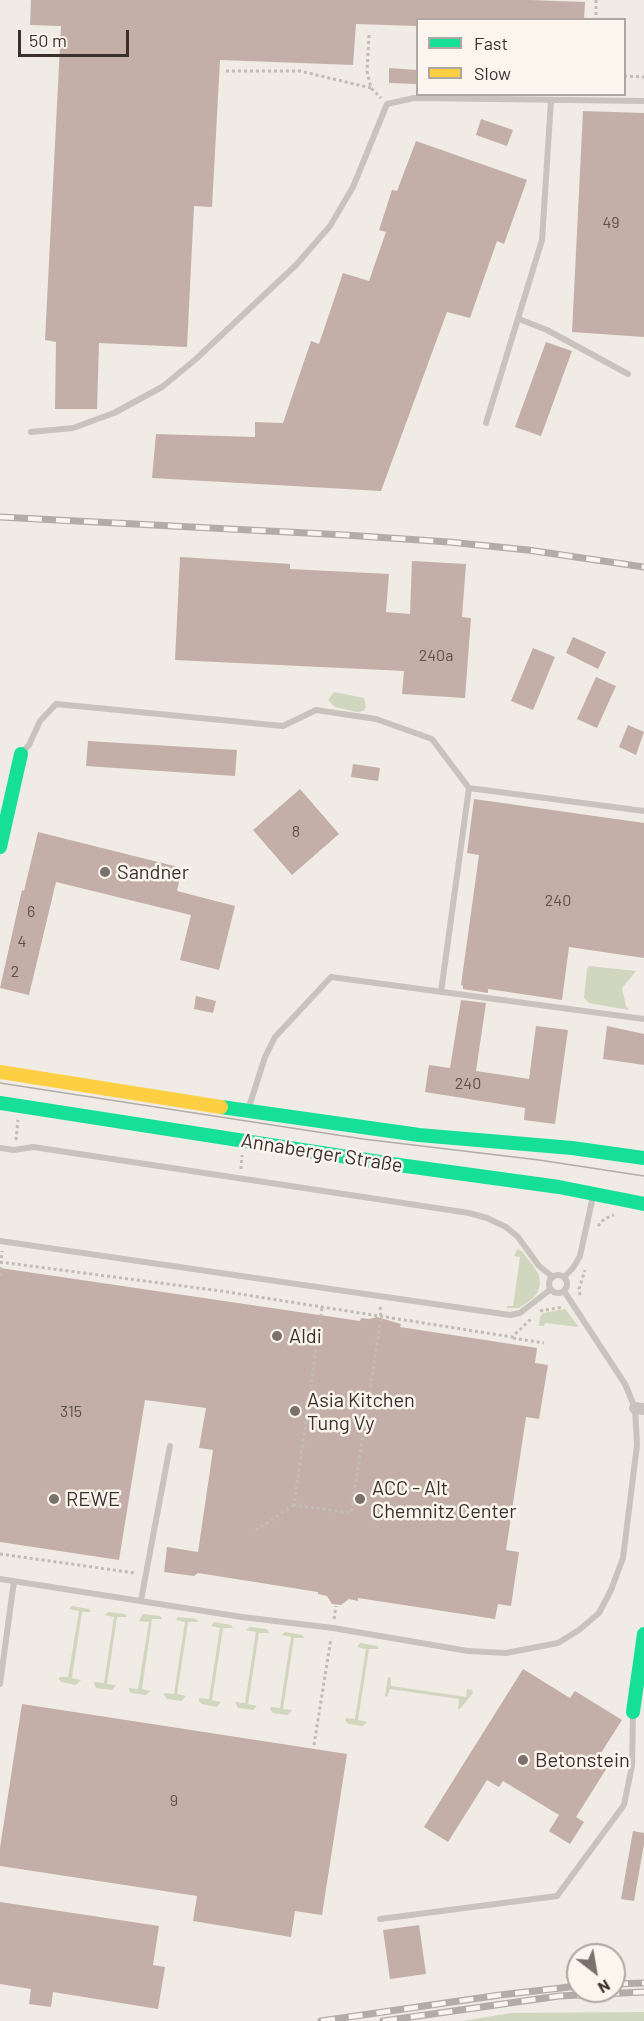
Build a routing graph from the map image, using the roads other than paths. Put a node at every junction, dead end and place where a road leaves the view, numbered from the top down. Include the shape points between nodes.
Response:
1 (550, 100) junction
2 (644, 101) edge
3 (519, 319) junction
4 (628, 374) dead end
5 (486, 423) dead end
6 (31, 432) dead end
7 (21, 754) joint
8 (469, 788) junction
9 (644, 812) edge
10 (0, 847) edge
11 (441, 992) junction
12 (644, 1019) edge
13 (0, 1072) edge
14 (0, 1103) edge
15 (248, 1111) junction
16 (0, 1148) edge
17 (644, 1158) edge
18 (593, 1195) junction
19 (644, 1204) edge
20 (1, 1241) edge
21 (553, 1277) junction
22 (564, 1277) junction
23 (551, 1288) junction
24 (564, 1291) junction
25 (639, 1408) edge
26 (170, 1446) dead end
27 (0, 1579) edge
28 (14, 1581) junction
29 (141, 1600) junction
30 (644, 1634) edge
31 (641, 1675) edge
32 (0, 1684) edge
33 (633, 1712) joint
34 (380, 1919) dead end

1 - 2 lane
1 - 3 lane via 542,240
1 - 6 lane via 414,98 387,104 353,187 330,226 296,265 196,359 162,387 114,413 73,428
3 - 4 lane
3 - 5 lane
7 - 8 lane via 40,721 56,705 283,726 316,710 376,719 432,740
7 - 10 main road
8 - 9 lane
8 - 11 lane
11 - 12 lane
11 - 15 lane via 331,977 275,1037
13 - 15 main road, Annaberger Straße
14 - 18 main road, Annaberger Straße
15 - 17 main road, Annaberger Straße via 419,1135
16 - 21 lane via 33,1147 487,1218 518,1237 539,1266
18 - 19 main road, Annaberger Straße
18 - 22 lane via 580,1256
20 - 23 lane via 510,1315 520,1313
21 - 22 lane
21 - 23 lane
22 - 24 lane
23 - 24 lane
24 - 25 lane
25 - 29 lane via 623,1558 598,1612 558,1643 506,1653 468,1651
26 - 29 lane
27 - 28 lane
28 - 29 lane
28 - 32 lane
30 - 31 main road
31 - 33 main road
33 - 34 lane via 632,1766 624,1805 557,1896

